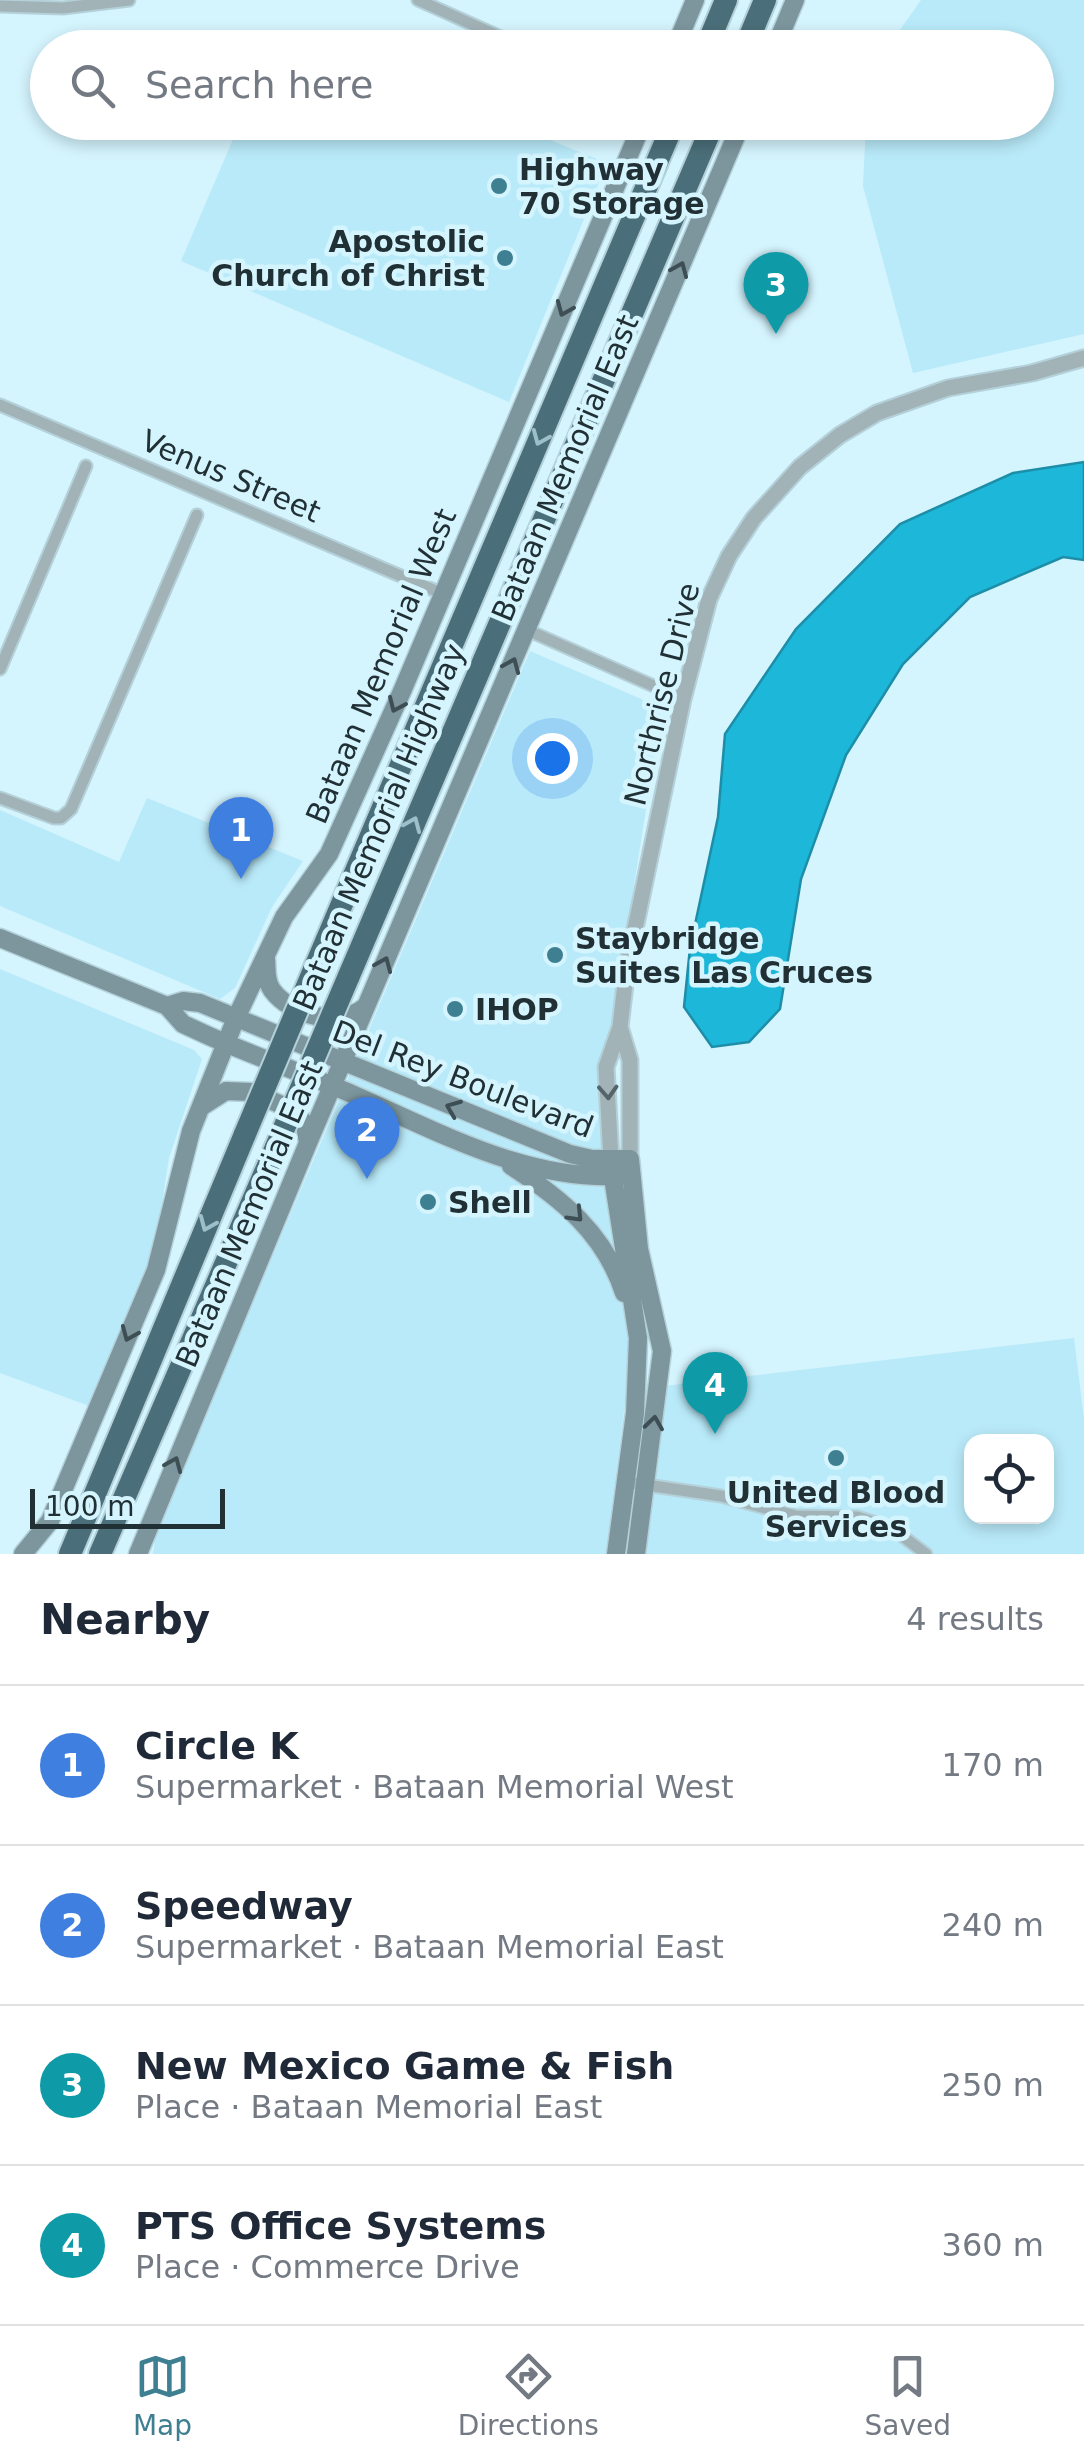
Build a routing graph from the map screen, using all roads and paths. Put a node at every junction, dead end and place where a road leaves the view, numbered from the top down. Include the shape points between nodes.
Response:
1 (129, 0) edge
2 (418, 0) edge
3 (695, 0) edge
4 (723, 0) edge
5 (765, 0) edge
6 (795, 0) edge
7 (0, 6) edge
8 (484, 30) edge
9 (682, 30) edge
10 (712, 30) edge
11 (752, 30) edge
12 (782, 30) edge
13 (635, 140) edge
14 (666, 140) edge
15 (706, 140) edge
16 (734, 140) edge
17 (1084, 358) edge
18 (0, 405) edge
19 (86, 466) dead end
20 (197, 514) dead end
21 (443, 594) junction
22 (526, 630) junction
23 (0, 669) edge
24 (683, 699) junction
25 (0, 798) edge
26 (0, 938) edge
27 (266, 958) junction
28 (167, 1006) junction
29 (366, 1007) junction
30 (236, 1018) junction
31 (620, 1027) junction
32 (226, 1044) junction
33 (343, 1063) junction
34 (333, 1086) junction
35 (200, 1108) junction
36 (488, 1123) junction
37 (308, 1143) junction
38 (474, 1147) junction
39 (498, 1158) junction
40 (621, 1168) junction
41 (638, 1338) junction
42 (160, 1420) junction
43 (636, 1484) junction
44 (23, 1554) edge
45 (70, 1554) edge
46 (100, 1554) edge
47 (117, 1554) edge
48 (138, 1554) edge
49 (616, 1554) edge
50 (636, 1554) edge
51 (926, 1554) edge

1 - 7 street
2 - 8 street
3 - 9 main road
4 - 10 highway
5 - 11 highway
6 - 12 main road
13 -> 21 main road, Bataan Memorial West
14 -> 45 highway, Bataan Memorial Highway, bridge
42 -> 15 highway, Bataan Memorial Highway, bridge
22 -> 16 main road, Bataan Memorial East
17 - 24 street, Northrise Drive via 918,397 877,413 821,449 776,490 729,556 709,599
18 - 21 street, Venus Street
19 - 23 street
20 - 25 street via 71,809 54,818
21 -> 27 main road, Bataan Memorial West via 329,854 284,917
22 - 24 street
29 -> 22 main road, Bataan Memorial East
24 - 31 street, Northrise Drive
26 - 28 main road, Del Rey Boulevard
27 - 29 main road via 272,989 288,1004 325,1018 345,1018
27 - 30 main road, Bataan Memorial West
28 - 30 main road, Del Rey Boulevard via 192,1001
28 - 32 main road, Del Rey Boulevard via 183,1024
29 - 33 main road, Bataan Memorial East
30 - 32 main road, Bataan Memorial West
30 - 33 main road, Del Rey Boulevard
31 - 40 street, Northrise Drive via 630,1060
31 -> 40 street, Northrise Drive via 606,1067
32 - 34 main road, Del Rey Boulevard
32 - 35 main road, Bataan Memorial West
33 - 34 main road, Bataan Memorial East
36 -> 33 main road, Del Rey Boulevard
34 - 37 main road, Bataan Memorial East
34 - 38 main road, Del Rey Boulevard
35 - 37 main road via 226,1091 251,1092 296,1111
35 -> 44 main road, Bataan Memorial West via 156,1270 50,1521
36 - 38 main road
36 - 40 main road, Del Rey Boulevard
48 -> 37 main road, Bataan Memorial East
38 - 39 main road, Del Rey Boulevard
39 - 40 main road, Del Rey Boulevard via 556,1172
39 -> 41 main road via 556,1194 583,1222 621,1284
40 - 41 main road
43 -> 40 main road via 662,1351
41 - 43 main road
42 - 46 highway, Bataan Memorial Highway
42 - 47 highway via 160,1438
43 - 49 main road
43 - 50 main road
43 - 51 street via 722,1496 796,1516 857,1517 892,1528

